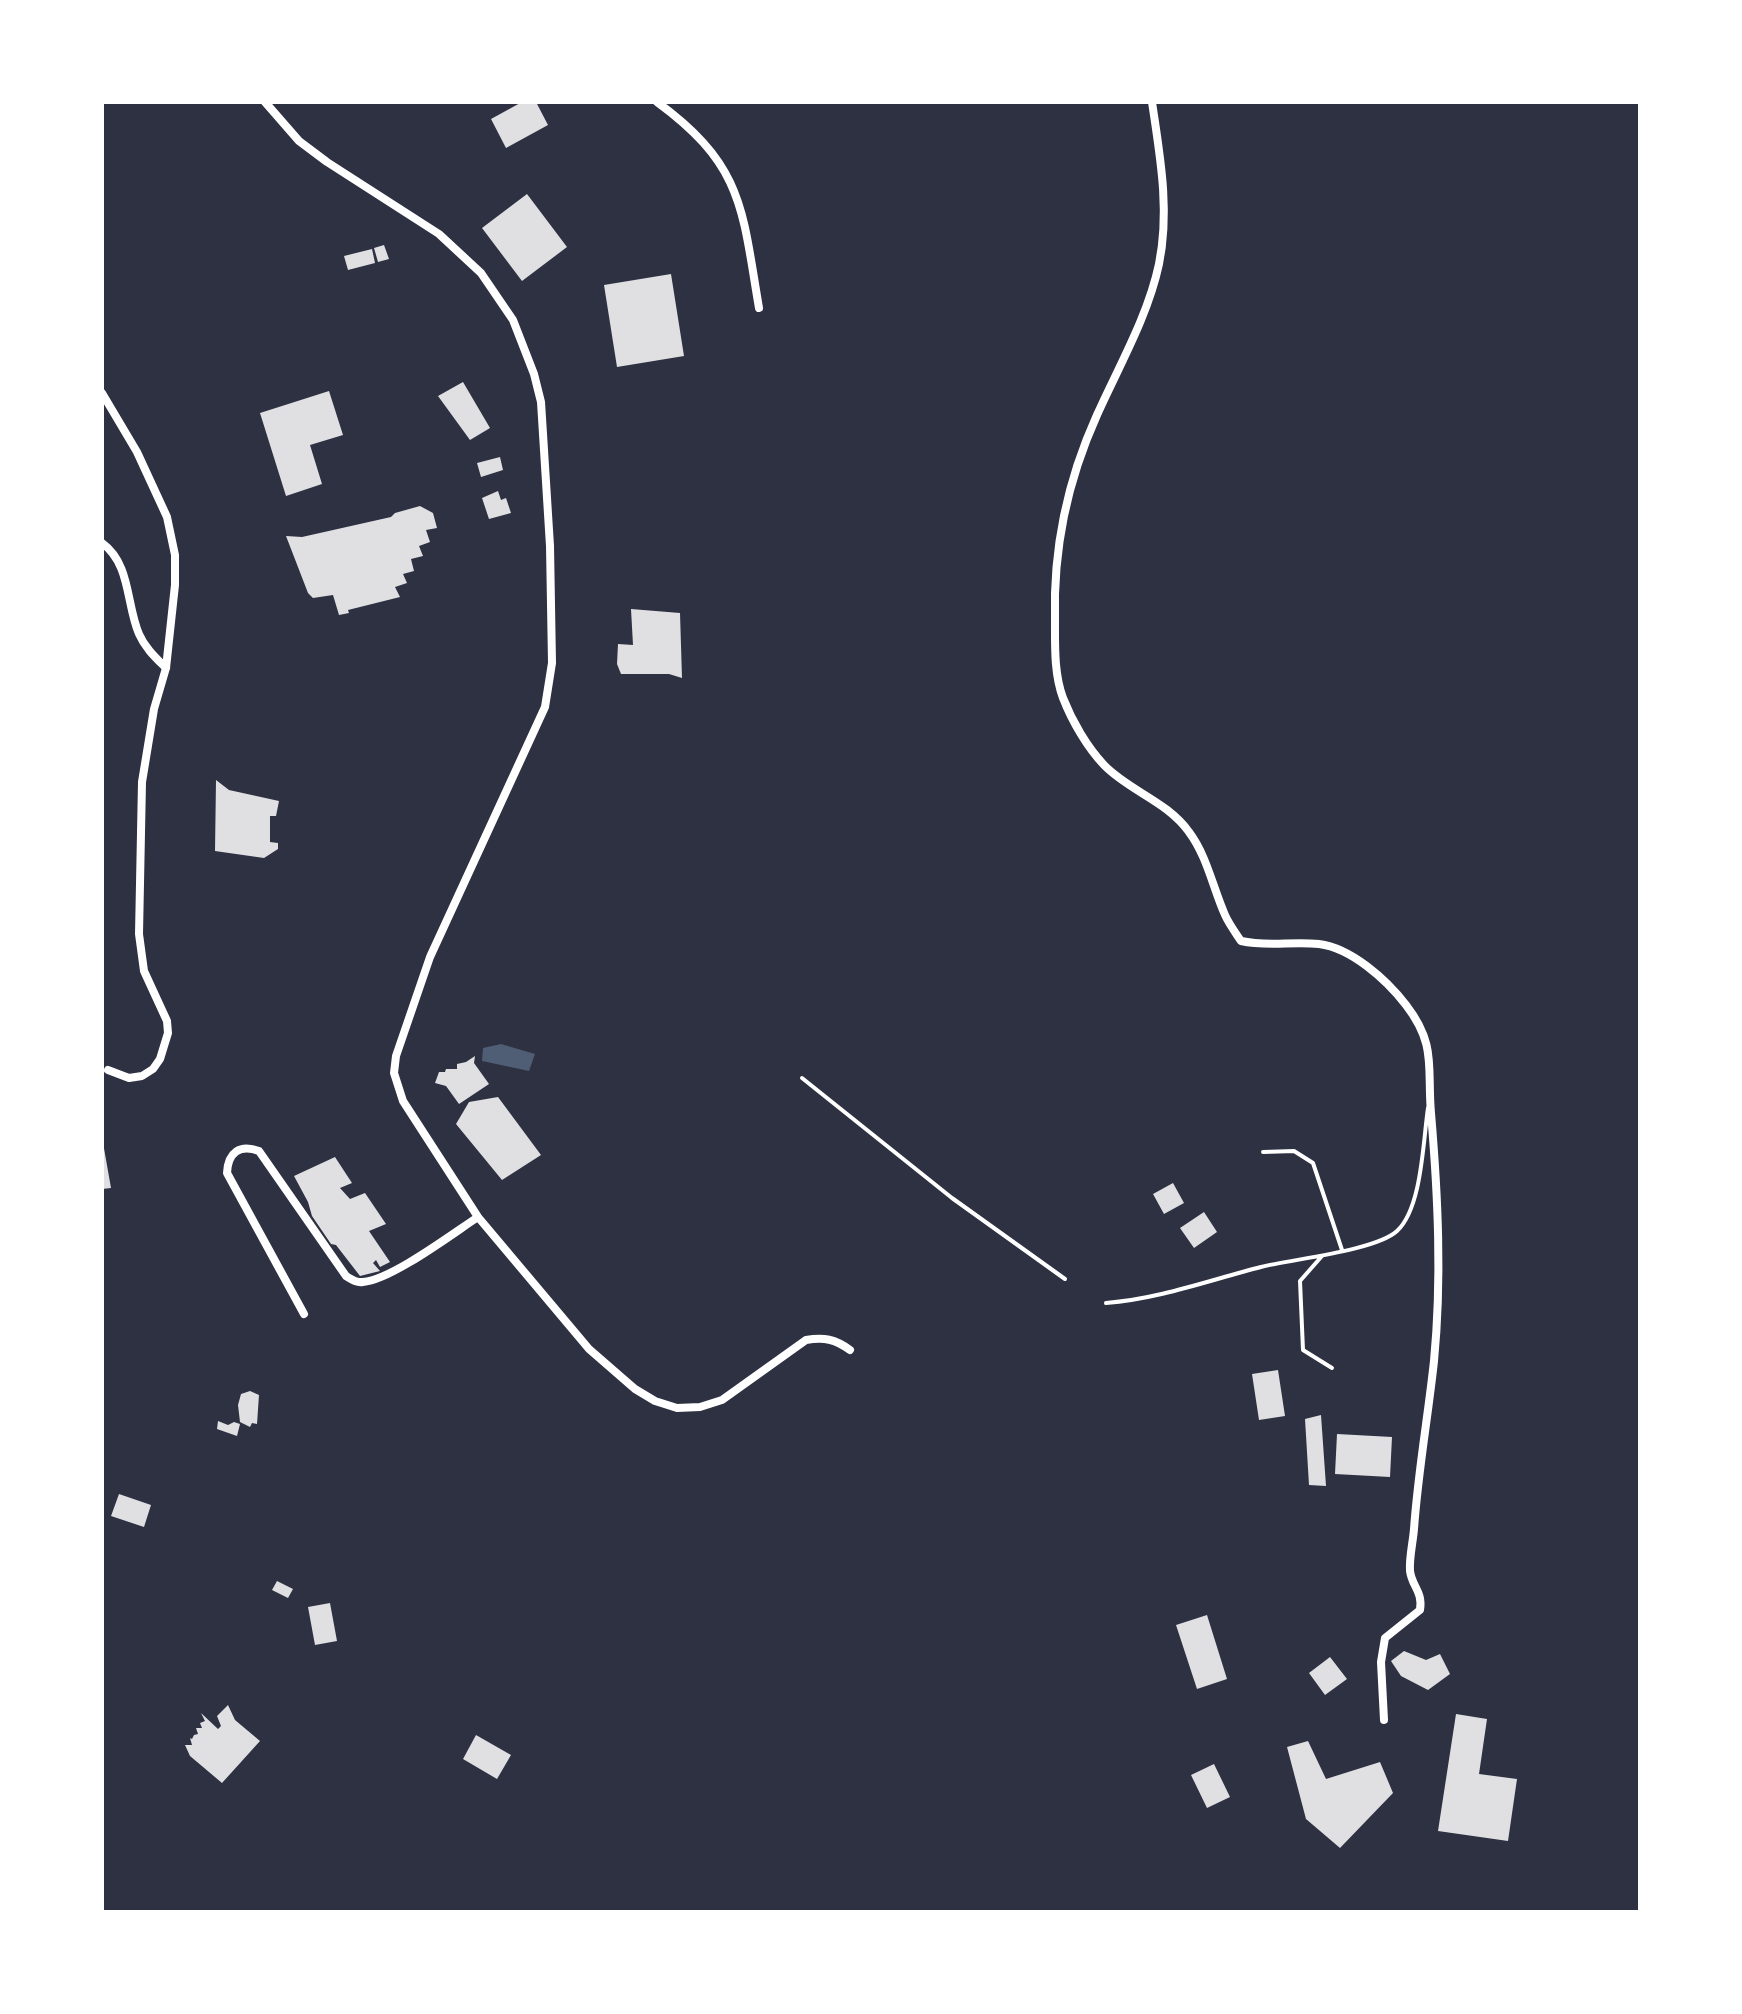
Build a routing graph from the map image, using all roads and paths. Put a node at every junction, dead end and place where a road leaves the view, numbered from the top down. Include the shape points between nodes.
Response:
1 (265, 102) edge
2 (657, 102) edge
3 (1152, 102) edge
4 (759, 308) dead end
5 (102, 393) edge
6 (102, 543) edge
7 (166, 668) junction
8 (108, 1070) dead end
9 (802, 1078) dead end
10 (1430, 1094) junction
11 (1263, 1152) dead end
12 (478, 1217) junction
13 (1342, 1251) junction
14 (1323, 1256) junction
15 (1065, 1279) dead end
16 (1106, 1303) dead end
17 (304, 1314) dead end
18 (850, 1350) dead end
19 (1332, 1368) dead end
20 (1384, 1720) dead end

1 - 12 street via 299,141 439,234 481,273 519,333 541,402 550,578 548,696 538,728 430,957 394,1073 403,1101
2 - 4 street via 693,131 728,175 747,226
3 - 10 street via 1165,230 1144,310 1078,460 1063,522 1054,596 1062,696 1104,765 1190,832 1241,941 1319,944 1345,951 1405,1003 1422,1029 1432,1061
5 - 7 street via 158,492 172,536 175,585
6 - 7 street via 123,574 140,635
7 - 8 street via 142,782 139,934 144,971 167,1021 167,1046 142,1076 129,1078
9 - 15 path via 952,1198
10 - 13 lane via 1415,1196 1406,1219 1396,1233
10 - 20 street via 1439,1199 1439,1289 1410,1572 1422,1597 1420,1610 1385,1638
11 - 13 lane via 1294,1151 1313,1163
12 - 17 street via 407,1265 365,1283 355,1282 259,1151 236,1150 227,1173
12 - 18 street via 589,1349 655,1401 677,1408 722,1400 806,1340 822,1337
13 - 14 lane
14 - 16 lane via 1264,1266 1137,1301
14 - 19 lane via 1300,1281 1303,1350

